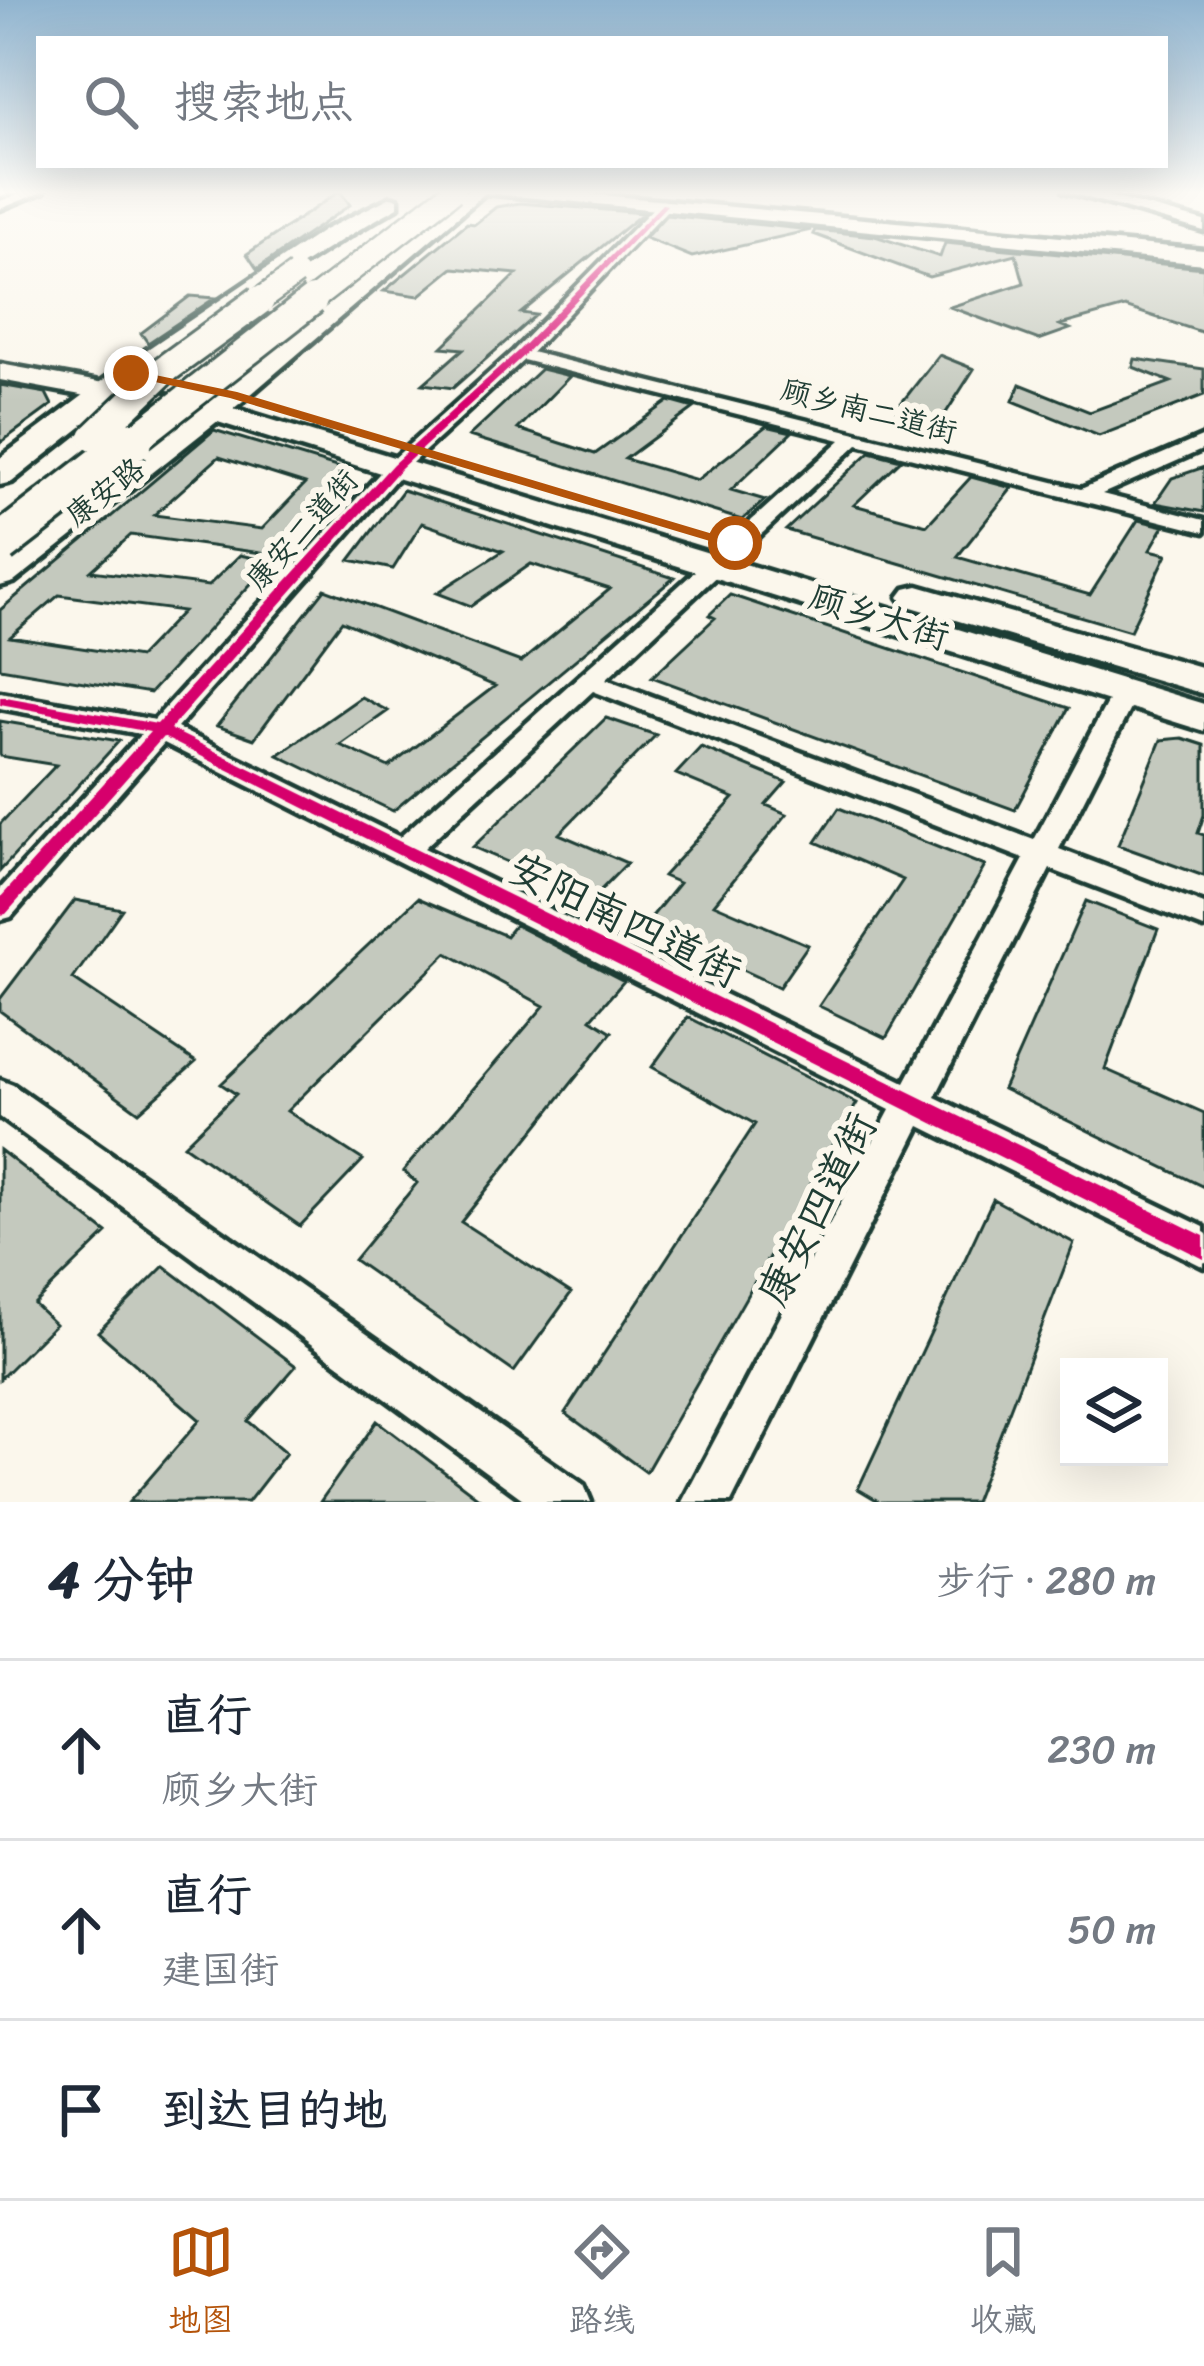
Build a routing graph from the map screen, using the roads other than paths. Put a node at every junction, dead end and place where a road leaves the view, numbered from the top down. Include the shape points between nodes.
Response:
1 (295, 261) edge
2 (313, 261) edge
3 (361, 261) edge
4 (373, 261) edge
5 (384, 261) edge
6 (598, 261) edge
7 (0, 354) edge
8 (520, 354) junction
9 (0, 372) edge
10 (121, 381) junction
11 (221, 402) junction
12 (854, 438) junction
13 (89, 441) junction
14 (1204, 442) edge
15 (406, 457) junction
16 (0, 475) edge
17 (1082, 496) junction
18 (0, 509) edge
19 (1204, 526) edge
20 (0, 544) edge
21 (724, 554) junction
22 (0, 574) edge
23 (587, 680) junction
24 (1204, 681) edge
25 (1124, 693) junction
26 (0, 700) edge
27 (1204, 718) edge
28 (158, 729) junction
29 (404, 850) junction
30 (1041, 854) junction
31 (0, 909) edge
32 (1204, 916) edge
33 (0, 1096) edge
34 (912, 1103) junction
35 (1204, 1248) edge
36 (567, 1502) edge
37 (706, 1502) edge

1 - 10 highway
2 - 13 highway, bridge via 164,370
3 - 13 highway, bridge
4 - 20 highway, bridge
5 - 11 highway, 康安路
6 - 8 street, 康安二道街
7 - 10 main road
8 - 12 street, 顾乡南二道街
8 - 15 street, 康安二道街
9 - 10 main road
10 - 11 main road, 顾乡大街
10 - 16 highway
11 - 15 main road, 顾乡大街
11 - 22 highway, 康安路
12 - 17 street, 顾乡南二道街
12 - 21 street
13 - 18 highway
14 - 17 street
15 - 21 main road, 顾乡大街
15 - 28 street, 康安二道街
17 - 19 street, 顾乡南二道街
21 - 23 street
21 - 24 main road, 顾乡大街
21 - 25 main road, 顾乡大街
23 - 29 street
23 - 30 street
25 - 27 main road, 顾乡大街
25 - 30 street, 康安四道街
26 - 28 street, 安阳南四道街
28 - 29 street, 安阳南四道街
28 - 31 street, 康安二道街
29 - 34 street, 安阳南四道街
30 - 32 street
30 - 34 street, 康安四道街
33 - 36 street
34 - 35 street, 安阳南四道街
34 - 37 street, 康安四道街

